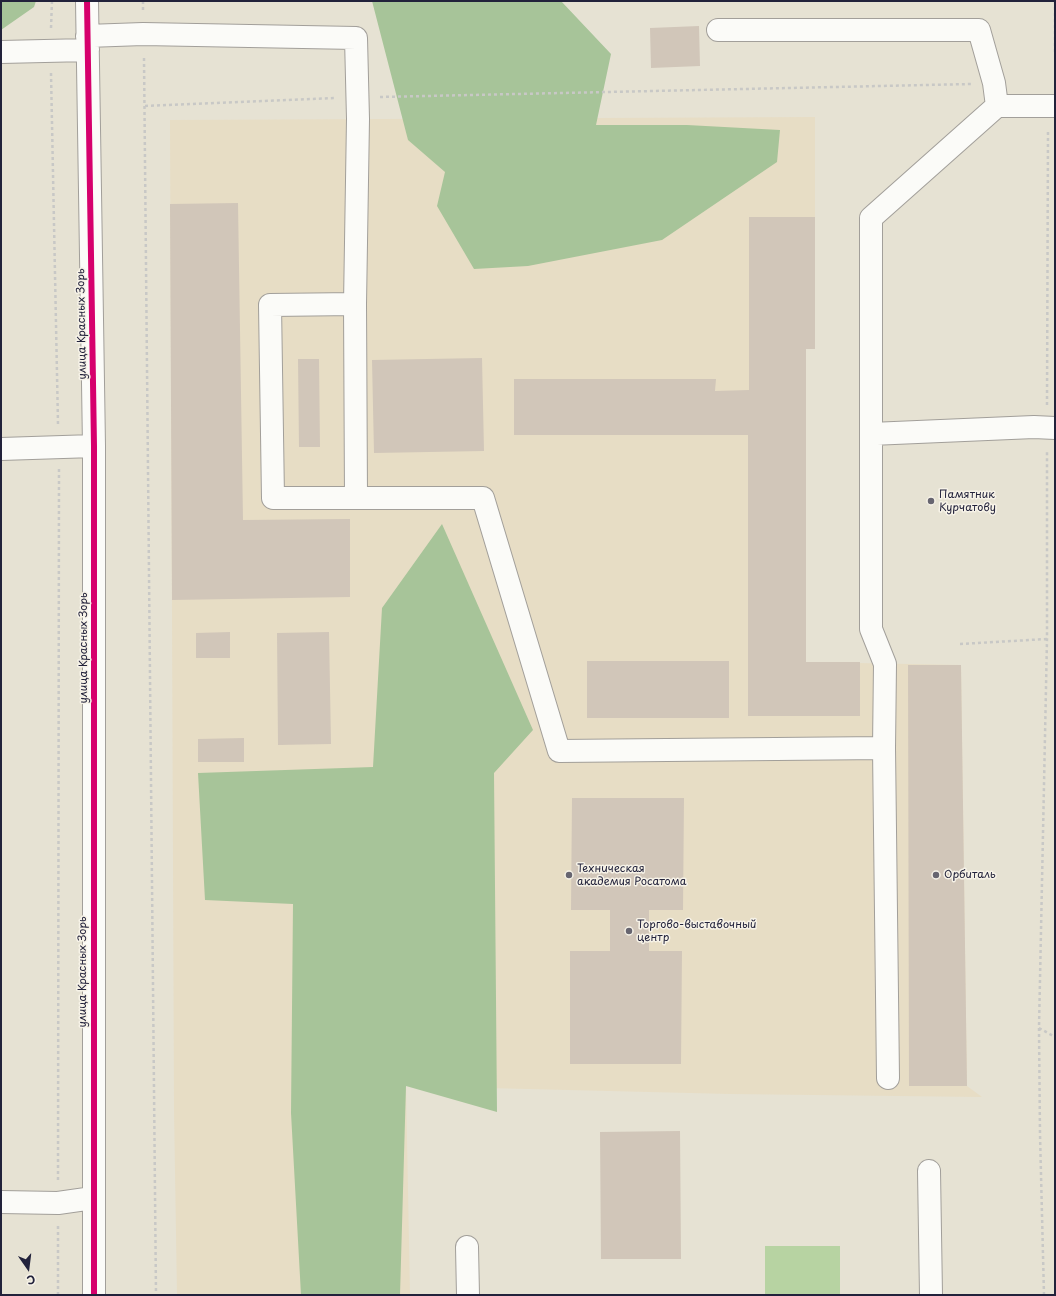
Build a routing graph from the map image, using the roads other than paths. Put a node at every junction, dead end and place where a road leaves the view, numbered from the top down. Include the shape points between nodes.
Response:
1 (87, 1) edge
2 (718, 30) dead end
3 (88, 43) junction
4 (1, 52) edge
5 (997, 106) junction
6 (1051, 106) edge
7 (355, 304) junction
8 (1051, 428) edge
9 (871, 434) junction
10 (94, 446) junction
11 (1, 448) edge
12 (356, 497) junction
13 (884, 748) junction
14 (888, 1078) dead end
15 (929, 1171) dead end
16 (93, 1198) junction
17 (1, 1202) edge
18 (467, 1247) dead end
19 (94, 1295) edge
20 (468, 1295) edge
21 (931, 1295) edge

1 - 3 street, улица Красных Зорь
2 - 5 street via 979,30 994,84
3 - 4 street via 51,51
3 - 7 street via 143,34 356,38 358,97
3 - 10 street, улица Красных Зорь
5 - 6 street
5 - 9 street via 871,218
7 - 12 street
7 - 12 street via 270,304 273,498
8 - 9 street
9 - 13 street via 871,629 884,664
10 - 11 street
10 - 16 street, улица Красных Зорь
12 - 13 street via 483,498 559,751
13 - 14 street
15 - 21 street
16 - 17 street via 58,1203
16 - 19 street, улица Красных Зорь
18 - 20 street

